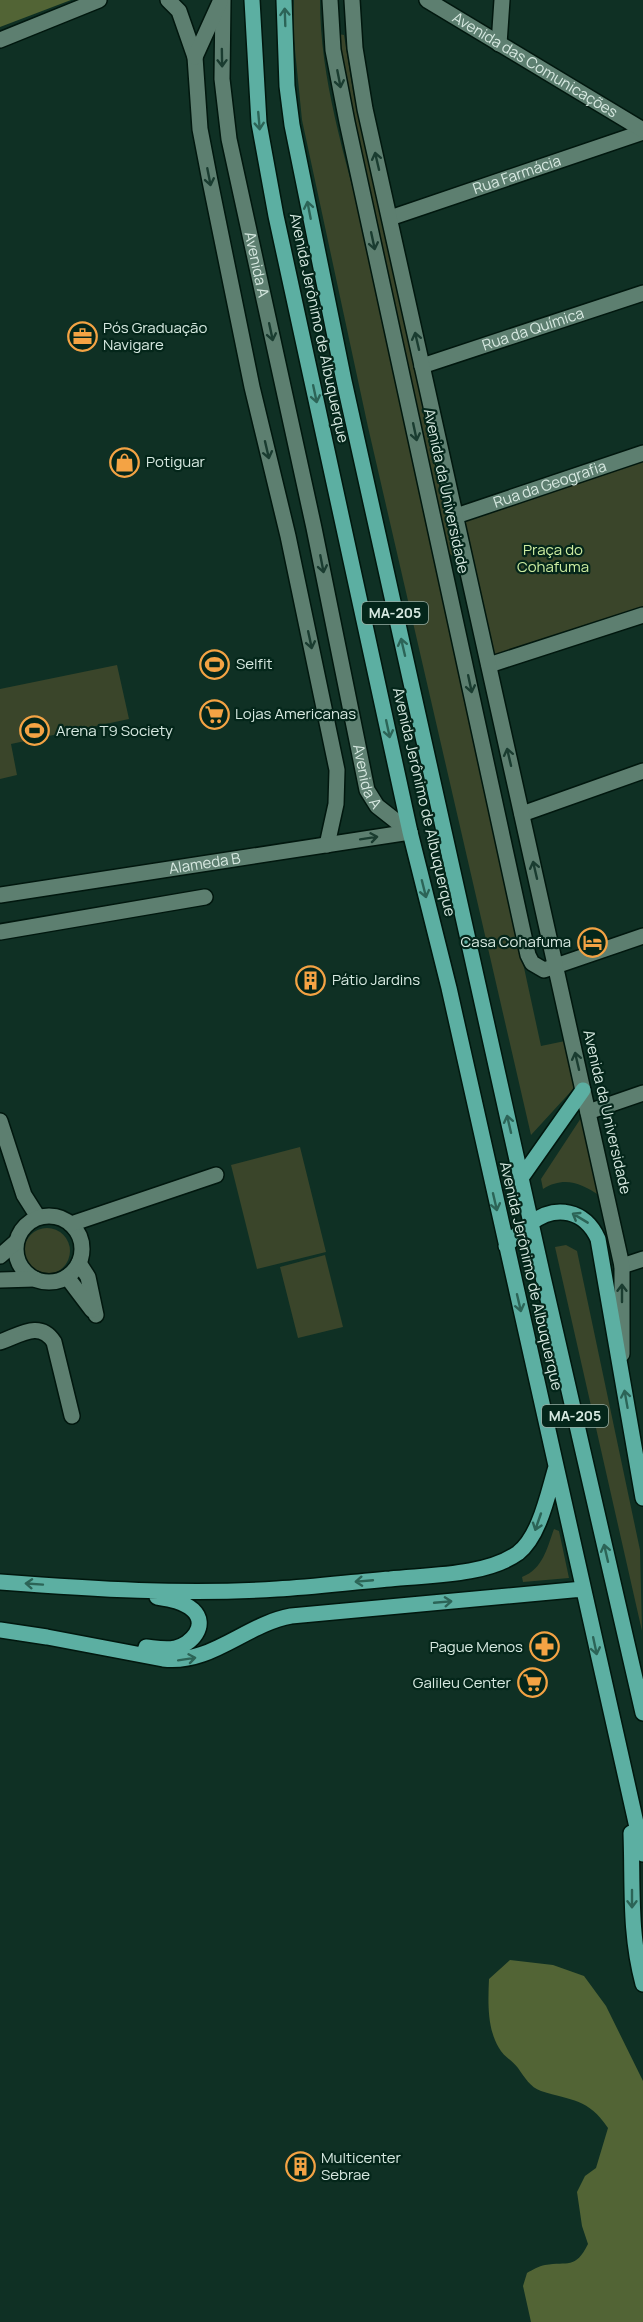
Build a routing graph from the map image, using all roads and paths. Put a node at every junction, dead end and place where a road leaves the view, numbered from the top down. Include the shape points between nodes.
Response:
1 (99, 0) edge
2 (168, 0) edge
3 (222, 0) edge
4 (252, 0) edge
5 (284, 0) edge
6 (352, 0) edge
7 (361, 0) edge
8 (427, 0) edge
9 (502, 0) edge
10 (330, 7) edge
11 (352, 17) junction
12 (0, 40) edge
13 (500, 44) junction
14 (195, 57) junction
15 (643, 131) edge
16 (390, 218) junction
17 (643, 293) edge
18 (422, 366) junction
19 (643, 453) edge
20 (456, 516) junction
21 (314, 528) junction
22 (288, 536) junction
23 (469, 574) junction
24 (447, 579) junction
25 (476, 608) junction
26 (454, 613) junction
27 (643, 615) edge
28 (489, 665) junction
29 (643, 771) edge
30 (522, 814) junction
31 (410, 832) junction
32 (327, 845) junction
33 (0, 895) edge
34 (205, 897) dead end
35 (0, 932) edge
36 (643, 936) edge
37 (556, 967) junction
38 (583, 1090) junction
39 (643, 1093) edge
40 (588, 1112) junction
41 (0, 1121) edge
42 (216, 1175) dead end
43 (521, 1178) junction
44 (38, 1217) junction
45 (531, 1222) junction
46 (71, 1224) junction
47 (16, 1242) junction
48 (506, 1246) junction
49 (0, 1256) edge
50 (643, 1259) edge
51 (78, 1263) junction
52 (622, 1266) junction
53 (67, 1277) junction
54 (35, 1279) junction
55 (0, 1280) edge
56 (0, 1342) edge
57 (622, 1372) junction
58 (72, 1416) dead end
59 (637, 1423) edge
60 (556, 1467) junction
61 (642, 1488) edge
62 (0, 1582) edge
63 (68, 1587) junction
64 (583, 1589) junction
65 (619, 1610) junction
66 (0, 1629) edge
67 (643, 1667) edge
68 (643, 1713) edge
69 (630, 1801) junction
70 (643, 1854) edge
71 (643, 1984) edge

1 - 12 street
2 - 14 street, Avenida A via 179,11
3 - 14 street, Avenida A
3 -> 21 street, Avenida A via 222,80 229,139
4 -> 31 main road, Avenida Jerônimo de Albuquerque / MA-205 via 262,149
43 -> 5 main road, Avenida Jerônimo de Albuquerque / MA-205 via 344,381 294,136 287,86
6 - 11 street, Avenida da Universidade
7 - 11 street
8 - 13 street, Avenida das Comunicações
9 - 13 street
10 - 11 street via 339,20
10 -> 24 street, Avenida da Universidade via 333,50 347,122
16 -> 11 street, Avenida da Universidade via 365,110
13 - 15 street, Avenida das Comunicações
14 -> 22 street, Avenida A via 200,129 210,181 252,387
15 - 16 street, Rua Farmácia
18 -> 16 street, Avenida da Universidade
17 - 18 street, Rua da Química
18 - 20 street, Avenida da Universidade
19 - 20 street, Rua da Geografia
20 - 23 street, Avenida da Universidade
21 - 22 street
21 -> 31 street, Avenida A via 367,790 377,806
22 -> 32 street, Avenida A via 337,770 336,804
23 - 24 street
23 - 25 street, Avenida da Universidade
24 - 26 street, Avenida da Universidade
25 - 26 street
25 - 28 street, Avenida da Universidade
26 -> 37 street, Avenida da Universidade via 528,955 538,968
27 - 28 street
30 -> 28 street, Avenida da Universidade
29 - 30 street
37 -> 30 street, Avenida da Universidade
32 -> 31 street, Alameda B
31 -> 48 main road, Avenida Jerônimo de Albuquerque / MA-205
32 - 33 street, Alameda B
34 - 35 street
36 - 37 street
38 -> 37 street, Avenida da Universidade
38 - 40 street, Avenida da Universidade
38 - 43 main road
39 - 40 street
40 - 52 street, Avenida da Universidade
41 - 44 street via 24,1195
42 - 46 street
43 - 45 main road, Avenida Jerônimo de Albuquerque / MA-205
44 - 46 street via 55,1216
44 - 47 street via 20,1231
45 - 48 main road, Avenida da Universidade
57 -> 45 main road, Avenida da Universidade via 594,1231 585,1220 565,1212 550,1213
65 -> 45 main road, Avenida Jerônimo de Albuquerque / MA-205
46 - 51 street via 82,1247
47 - 49 street
47 - 54 street via 19,1264
48 -> 60 main road, Avenida Jerônimo de Albuquerque / MA-205
50 - 52 street
51 - 53 street
51 - 53 street via 88,1277 96,1315
57 -> 52 street, Avenida da Universidade
53 - 54 street via 45,1282
54 - 55 street
56 - 58 street via 34,1330 49,1334
59 -> 57 main road, Avenida da Universidade
59 - 61 main road, Avenida da Universidade
60 -> 63 main road via 527,1544 506,1560 478,1569 277,1589
60 - 64 main road, Avenida Jerônimo de Albuquerque / MA-205
63 -> 62 main road
63 - 66 main road via 182,1603 195,1613 198,1629 187,1644 169,1649
66 -> 64 main road via 182,1660 206,1654 270,1621 291,1616
64 -> 69 main road, Avenida Jerônimo de Albuquerque / MA-205
65 - 67 main road
65 - 68 main road, Avenida Jerônimo de Albuquerque / MA-205
69 - 70 main road, Avenida Jerônimo de Albuquerque / MA-205
69 -> 71 main road, MA-205 via 632,1931

